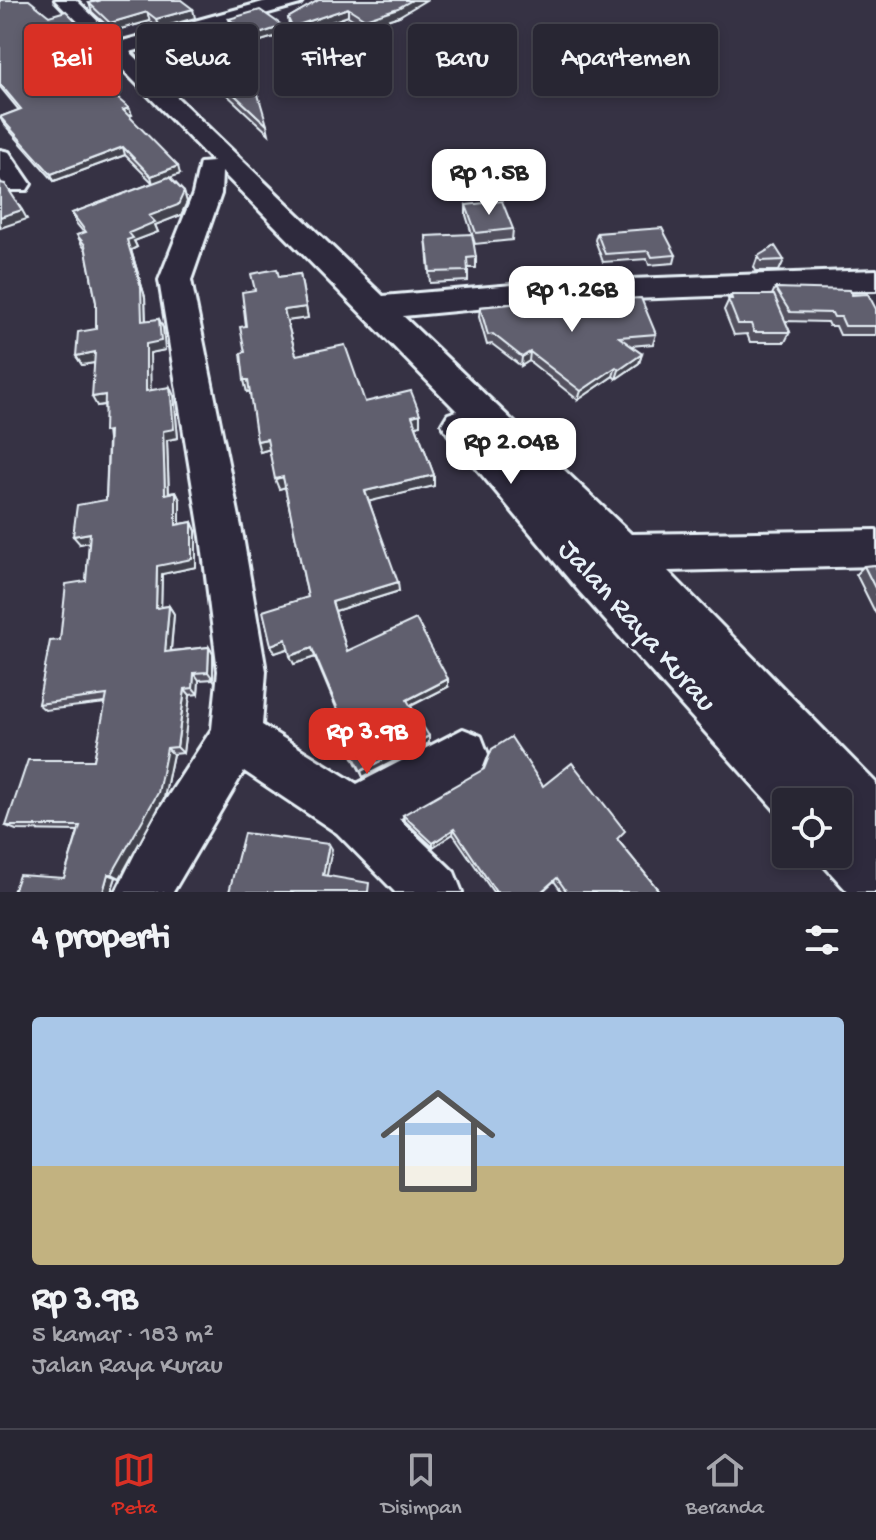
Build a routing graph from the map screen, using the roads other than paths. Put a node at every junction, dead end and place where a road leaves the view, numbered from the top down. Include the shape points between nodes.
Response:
1 (44, 0) edge
2 (65, 0) edge
3 (216, 0) edge
4 (293, 0) edge
5 (235, 16) junction
6 (89, 24) edge
7 (121, 48) edge
8 (121, 57) edge
9 (0, 158) edge
10 (209, 169) junction
11 (17, 184) dead end
12 (876, 280) edge
13 (378, 307) junction
14 (876, 548) edge
15 (621, 553) junction
16 (236, 737) junction
17 (463, 754) dead end
18 (789, 788) edge
19 (356, 814) junction
20 (863, 860) edge
21 (433, 891) edge
22 (144, 892) edge

1 - 10 street, Jalan Raya Kurau
2 - 6 street
3 - 5 street
4 - 5 street
5 - 7 street
8 - 13 street
9 - 11 street
10 - 16 street via 207,194 175,280 242,671
10 - 18 street, Jalan Raya Kurau via 449,411
12 - 13 street via 549,292
13 - 15 street
14 - 15 street
15 - 20 street via 818,764
16 - 19 street
16 - 22 street
17 - 19 street
19 - 21 street

